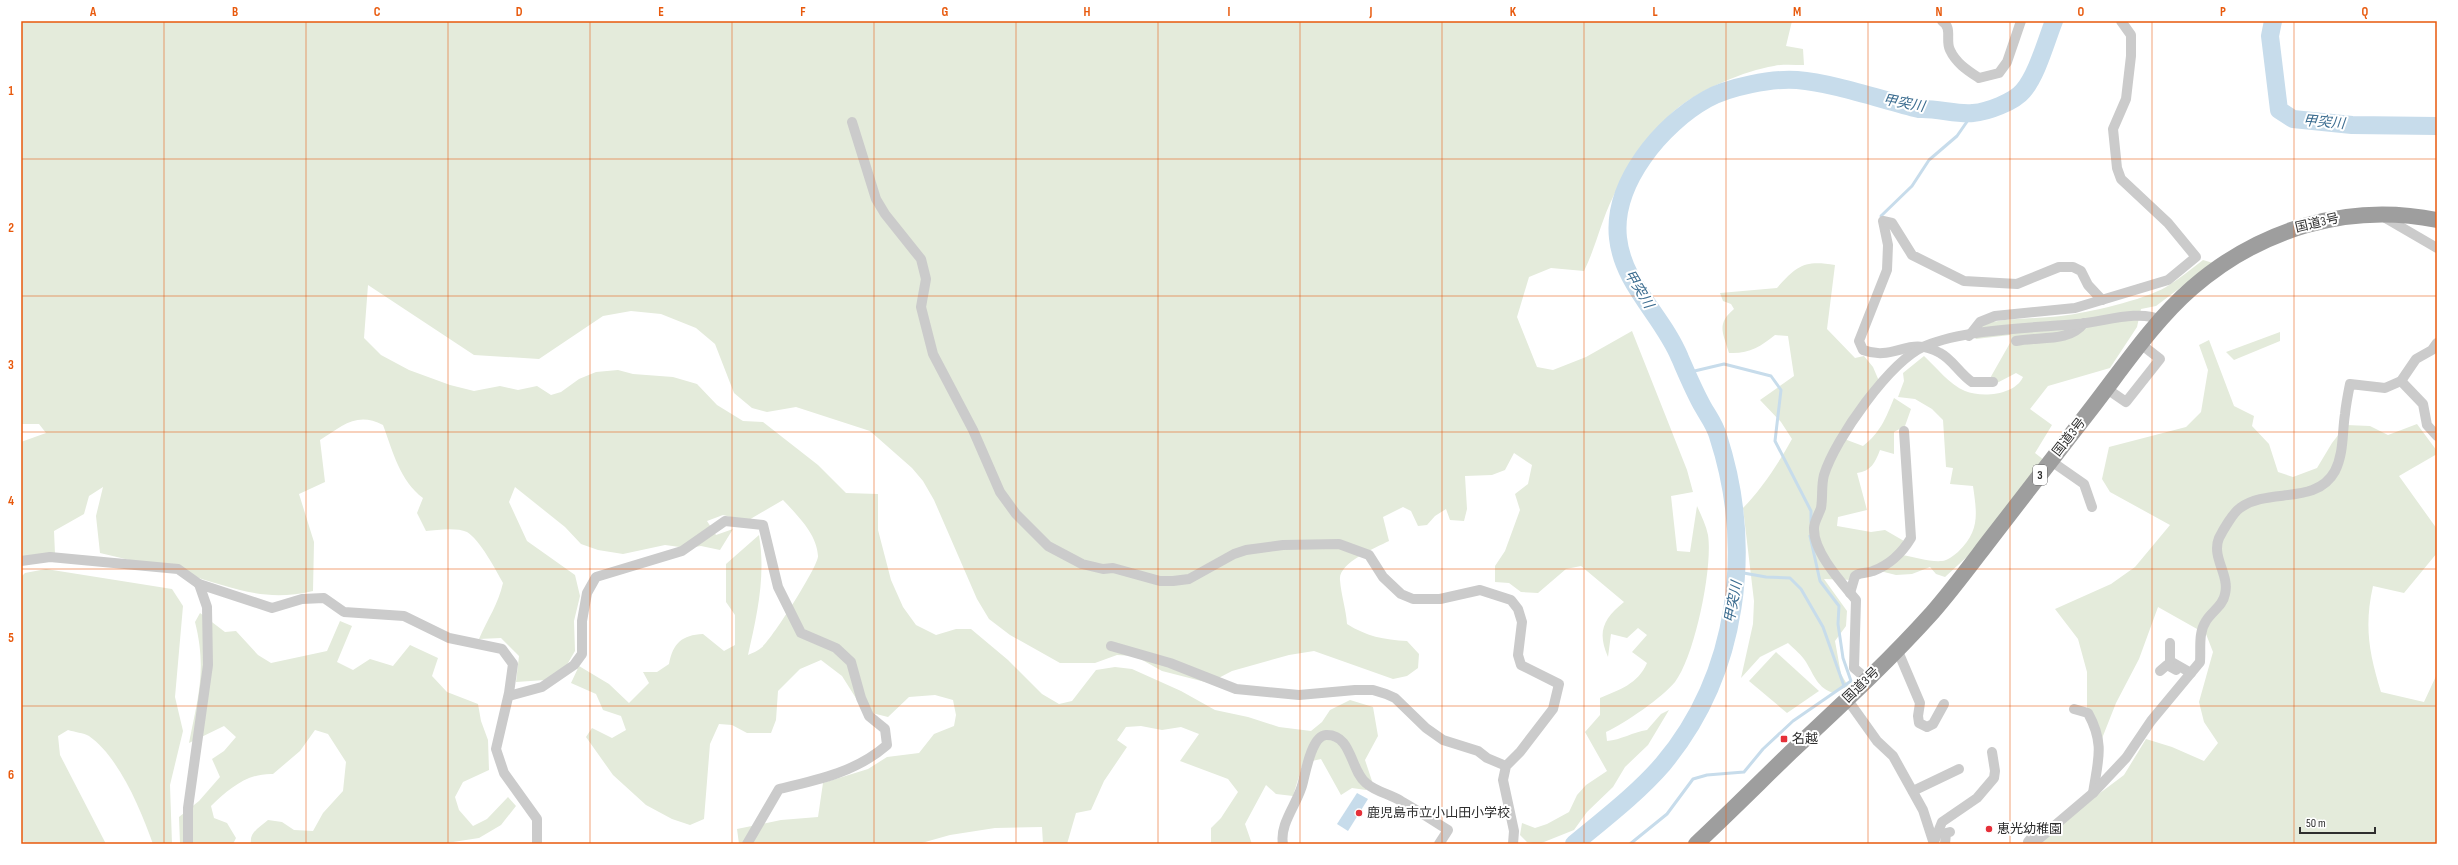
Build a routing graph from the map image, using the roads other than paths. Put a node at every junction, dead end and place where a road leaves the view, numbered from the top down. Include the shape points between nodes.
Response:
1 (1942, 21) edge
2 (2021, 21) edge
3 (2121, 21) edge
4 (852, 122) dead end
5 (2378, 214) junction
6 (2437, 220) edge
7 (2437, 248) edge
8 (2102, 300) junction
9 (2162, 320) junction
10 (2084, 324) junction
11 (1969, 336) junction
12 (2016, 341) dead end
13 (2437, 343) edge
14 (2142, 345) junction
15 (1924, 346) junction
16 (2401, 381) junction
17 (1993, 382) dead end
18 (2107, 389) junction
19 (1904, 431) dead end
20 (2437, 436) edge
21 (2051, 461) junction
22 (2092, 507) dead end
23 (23, 563) edge
24 (199, 584) junction
25 (1850, 593) junction
26 (2170, 643) dead end
27 (1111, 646) dead end
28 (1897, 649) junction
29 (2160, 671) dead end
30 (2190, 675) junction
31 (1868, 680) junction
32 (509, 696) junction
33 (1847, 700) junction
34 (1944, 704) dead end
35 (2074, 709) dead end
36 (1992, 752) dead end
37 (1506, 766) junction
38 (1959, 769) dead end
39 (1913, 792) junction
40 (2093, 793) junction
41 (2041, 826) dead end
42 (1950, 832) dead end
43 (1934, 843) edge
44 (188, 844) edge
45 (537, 844) edge
46 (747, 844) edge
47 (1283, 844) edge
48 (1439, 844) edge
49 (1513, 844) edge
50 (1696, 844) edge
51 (1945, 844) edge
52 (2028, 844) edge
53 (2033, 844) edge

1 - 2 street via 1948,28 1950,50 1959,64 1979,78 1999,73 2007,62
3 - 8 street via 2131,35 2131,56 2126,99 2113,129 2117,168 2121,178 2168,223 2196,257 2168,280
4 - 37 street via 876,199 921,259 926,279 921,307 933,354 974,430 1000,492 1016,514 1048,546 1082,564 1103,569 1113,568 1160,581 1173,581 1189,579 1246,550 1283,545 1339,544 1369,555 1383,577 1396,590 1412,599 1440,599 1480,590 1511,600 1518,609 1522,622 1518,655 1521,665 1559,684 1552,709 1520,752
5 - 6 highway, 国道3号 / 3 via 2399,214
5 - 7 street
5 - 9 highway, 国道3号 / 3 via 2351,215 2309,224 2255,244 2191,289
8 - 11 street via 2075,308 1995,316 1980,322
8 - 15 street via 2088,285 2081,271 2073,267 2059,267 2017,284 1964,281 1912,254 1892,223 1883,221 1888,245 1887,270 1859,341 1863,350 1873,354 1895,352 1912,345
9 - 10 street via 2149,314
9 - 14 highway, 国道3号 / 3
10 - 11 street via 2002,330
10 - 12 street via 2079,330 2061,337
11 - 15 street
13 - 16 street via 2432,350 2416,360
14 - 18 highway, 国道3号 / 3
14 - 18 street via 2160,359 2126,402
15 - 17 street via 1942,353 1972,382
15 - 25 street via 1899,363 1875,391 1843,438 1824,476 1821,508 1814,528 1828,566
16 - 20 street via 2424,404 2428,425
16 - 30 street via 2385,388 2350,384 2344,414 2342,452 2336,470 2317,490 2250,502 2239,508 2219,538 2217,552 2226,594 2222,603 2206,619 2202,627 2200,662
18 - 21 highway, 国道3号 / 3
19 - 25 street via 1911,538 1901,554 1872,572 1862,571 1855,576
21 - 22 street via 2084,484
21 - 28 highway, 国道3号 / 3 via 1949,592
23 - 24 street via 50,557 178,569
24 - 32 street via 272,608 302,599 324,598 344,612 404,616 449,638 502,649 514,664
24 - 44 street via 207,607 208,665 188,808
25 - 31 street via 1856,600 1854,668
26 - 30 street via 2170,661
27 - 37 street via 1170,663 1236,689 1299,695 1373,690 1395,698 1426,728 1443,740 1478,751
28 - 31 highway, 国道3号 / 3
28 - 34 street via 1920,703 1919,723 1927,727 1933,724
29 - 30 street via 2167,664
30 - 40 street via 2151,721 2126,758
31 - 33 highway, 国道3号 / 3
32 - 45 street via 496,750 504,773 537,819
32 - 46 street via 542,687 574,664 582,654 582,621 587,593 596,577 682,551 725,521 763,525 778,587 801,633 836,648 851,662 860,698 869,716 885,729 887,745 869,760 816,781 779,789
33 - 39 street via 1877,741 1893,756
33 - 50 highway, 国道3号 / 3
35 - 40 street via 2088,713 2098,731 2100,749
36 - 43 street via 1996,771 1994,778 1977,798 1942,822
37 - 49 street via 1503,780 1514,831
38 - 39 street
39 - 43 street via 1923,810
40 - 53 street
41 - 52 street
42 - 51 street via 1946,833
47 - 48 street via 1284,827 1301,793 1306,768 1317,739 1331,735 1338,737 1346,747 1365,783 1400,800 1448,830

